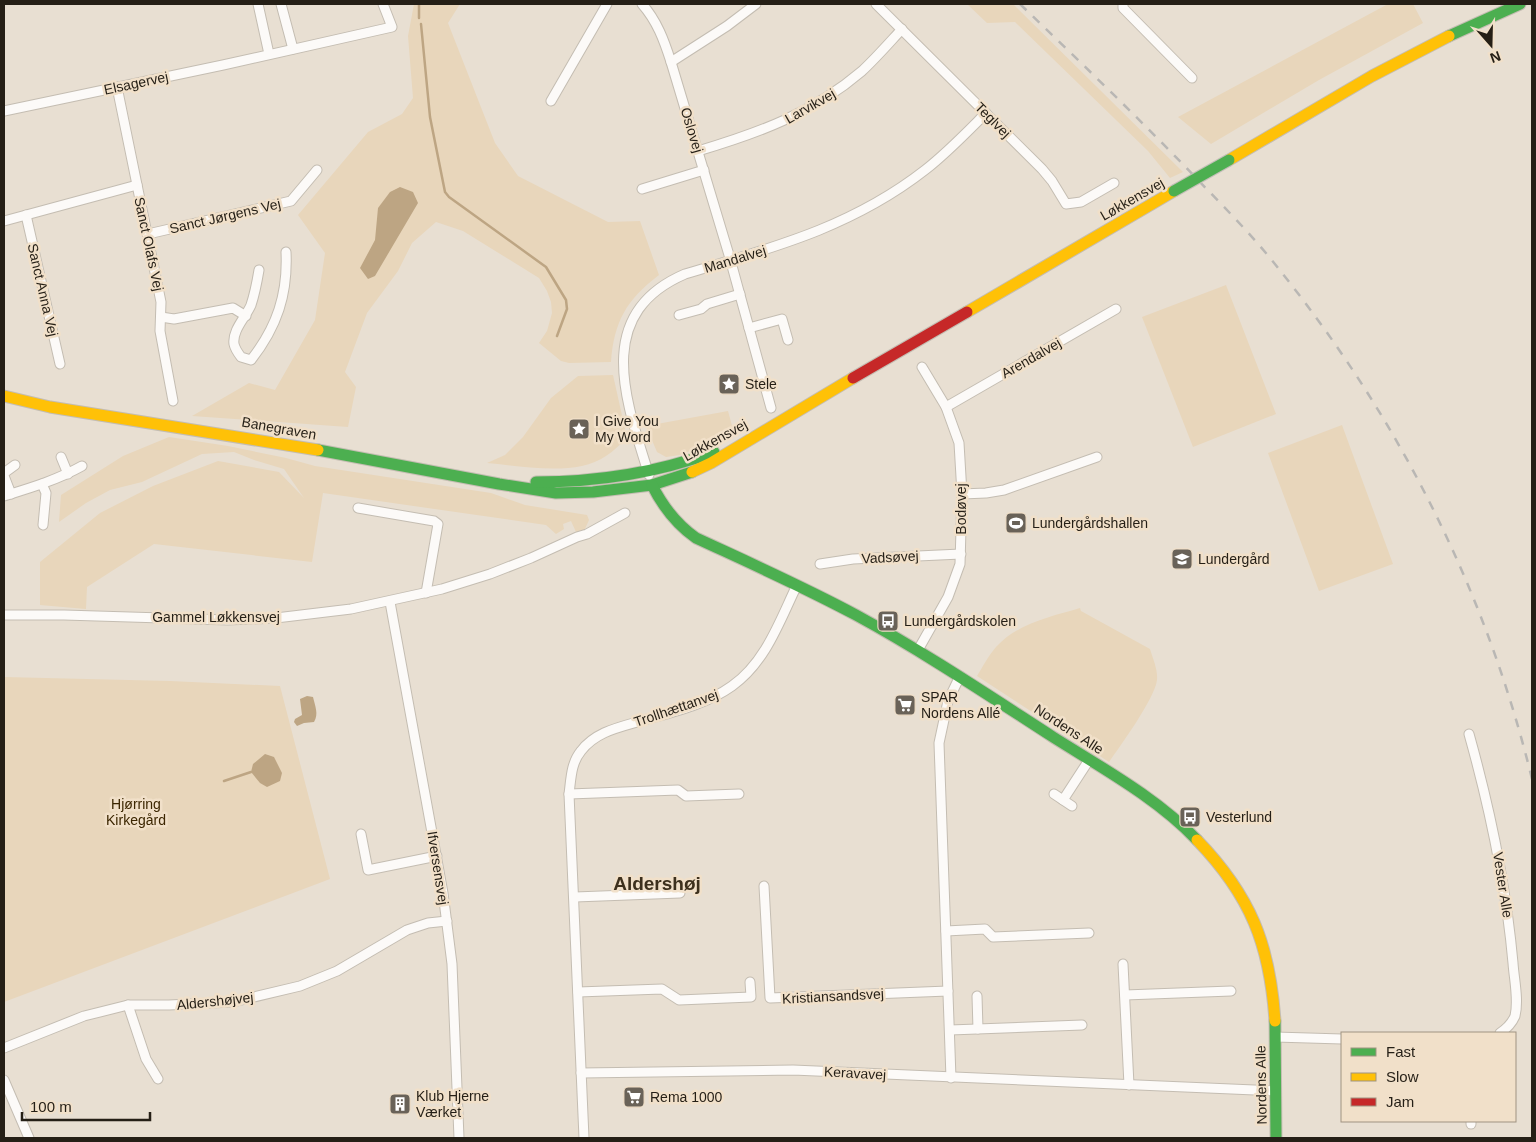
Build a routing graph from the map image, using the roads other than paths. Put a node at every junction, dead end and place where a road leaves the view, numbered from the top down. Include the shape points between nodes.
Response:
1 (258, 4) edge
2 (281, 4) edge
3 (383, 4) edge
4 (607, 4) edge
5 (642, 4) edge
6 (756, 4) edge
7 (876, 4) edge
8 (1123, 4) edge
9 (1520, 4) edge
10 (902, 29) junction
11 (293, 48) junction
12 (269, 54) junction
13 (671, 62) junction
14 (1192, 78) dead end
15 (117, 87) junction
16 (551, 101) dead end
17 (4, 111) edge
18 (986, 113) junction
19 (698, 151) junction
20 (317, 170) dead end
21 (704, 170) junction
22 (1114, 183) dead end
23 (137, 185) junction
24 (642, 189) dead end
25 (26, 215) junction
26 (4, 221) edge
27 (148, 234) junction
28 (286, 252) dead end
29 (730, 260) junction
30 (259, 270) dead end
31 (740, 294) junction
32 (1116, 310) dead end
33 (679, 315) dead end
34 (246, 316) junction
35 (161, 317) junction
36 (749, 328) junction
37 (788, 340) dead end
38 (60, 364) dead end
39 (922, 367) dead end
40 (4, 387) edge
41 (4, 396) edge
42 (173, 401) dead end
43 (946, 407) junction
44 (771, 408) dead end
45 (84, 412) junction
46 (764, 430) junction
47 (61, 457) dead end
48 (1097, 457) dead end
49 (15, 465) dead end
50 (82, 466) dead end
51 (648, 472) junction
52 (4, 474) edge
53 (68, 474) junction
54 (468, 477) junction
55 (42, 484) junction
56 (652, 485) junction
57 (962, 494) junction
58 (7, 495) edge
59 (358, 508) dead end
60 (625, 513) dead end
61 (44, 525) dead end
62 (961, 554) junction
63 (820, 564) dead end
64 (798, 585) junction
65 (426, 593) junction
66 (390, 602) junction
67 (4, 615) edge
68 (918, 650) junction
69 (960, 676) junction
70 (1469, 734) dead end
71 (1089, 760) junction
72 (569, 794) junction
73 (739, 794) dead end
74 (1054, 794) dead end
75 (1063, 800) junction
76 (1072, 806) dead end
77 (361, 834) dead end
78 (437, 856) junction
79 (764, 886) dead end
80 (680, 893) dead end
81 (575, 897) junction
82 (447, 921) junction
83 (946, 931) junction
84 (1089, 933) dead end
85 (1123, 964) dead end
86 (750, 982) dead end
87 (948, 990) junction
88 (1231, 991) dead end
89 (578, 992) junction
90 (1125, 995) junction
91 (977, 996) dead end
92 (128, 1005) junction
93 (1082, 1025) dead end
94 (978, 1029) junction
95 (950, 1030) junction
96 (1501, 1032) edge
97 (1275, 1037) junction
98 (1341, 1039) edge
99 (4, 1048) edge
100 (581, 1073) junction
101 (951, 1078) junction
102 (4, 1080) edge
103 (158, 1080) dead end
104 (1129, 1085) junction
105 (1276, 1091) junction
106 (29, 1138) edge
107 (459, 1138) edge
108 (584, 1138) edge
109 (1276, 1138) edge

1 - 12 street
2 - 11 street
3 - 11 street, Elsagervej via 392,27
4 - 16 street
5 - 13 street, Oslovej via 663,36
6 - 13 street
7 - 10 street, Teglvej
8 - 14 street via 1123,8
9 - 46 main road, Løkkensvej, bridge via 1384,69
10 - 18 street, Teglvej
10 - 19 street, Larvikvej via 862,70 811,107 753,134
11 - 12 street, Elsagervej
12 - 15 street, Elsagervej
13 - 19 street, Oslovej
15 - 17 street, Elsagervej
15 - 23 street, Sanct Olafs Vej
18 - 22 street, Teglvej via 1042,169 1066,204 1081,202
18 - 29 street, Mandalvej via 925,170 874,205 818,232
19 - 21 street, Oslovej
20 - 27 street, Sanct Jørgens Vej via 291,201
21 - 24 street
21 - 29 street, Oslovej
23 - 25 street
23 - 27 street, Sanct Olafs Vej
25 - 26 street
25 - 38 street, Sanct Anna Vej
27 - 35 street, Sanct Olafs Vej via 162,302
28 - 34 street via 280,310 272,330 251,360 241,357 234,342 236,331
29 - 31 street, Oslovej
29 - 51 street, Mandalvej via 669,280 643,302 627,332 623,348 624,380
30 - 34 street via 256,290
31 - 33 street
31 - 36 street, Oslovej
32 - 43 street, Arendalvej
34 - 35 street via 234,308 174,319
35 - 42 street, Sanct Olafs Vej via 160,332
36 - 37 street via 782,319
36 - 44 street, Oslovej
39 - 43 street, Bodøvej
40 - 45 main road, Banegraven via 46,403
41 - 45 main road, Banegraven
43 - 57 street, Bodøvej via 959,443
45 - 54 main road, Banegraven
46 - 51 main road, Løkkensvej via 707,454
46 - 56 main road, Løkkensvej via 711,463
47 - 53 street
48 - 57 street via 1004,490
49 - 52 street
50 - 53 street
51 - 54 main road, Banegraven via 593,481 563,482
51 - 56 street, Mandalvej
52 - 58 street
53 - 55 street
54 - 56 main road, Banegraven via 549,492 593,492
55 - 58 street
55 - 61 street via 46,493
56 - 64 main road, Nordens Alle via 660,502 687,532
57 - 62 street, Bodøvej
59 - 65 street via 438,524
60 - 65 street, Gammel Løkkensvej via 587,534 531,558
62 - 63 street, Vadsøvej via 853,559
62 - 68 street, Bodøvej via 948,597
64 - 68 main road, Nordens Alle
64 - 72 street, Trollhættanvej via 766,649 743,678 711,698 609,730 594,738 580,752 572,769
65 - 66 street, Gammel Løkkensvej
66 - 67 street, Gammel Løkkensvej via 312,615 228,620
66 - 78 street, Ifversensvej
68 - 69 main road, Nordens Alle
69 - 71 main road, Nordens Alle
69 - 83 street via 948,701 939,743
70 - 96 street, Vester Alle via 1496,841 1510,926 1516,1000 1514,1017
71 - 75 street
71 - 97 main road, Nordens Alle via 1182,824 1222,865 1239,891 1267,956
72 - 73 street via 678,790 686,796
72 - 81 street, Trollhættanvej
74 - 75 street
75 - 76 street
77 - 78 street via 368,870
78 - 82 street, Ifversensvej
79 - 87 street, Kristiansandsvej via 770,998
80 - 81 street
81 - 89 street, Trollhættanvej
82 - 92 street, Aldershøjvej via 407,930 337,971 266,996 234,1002
82 - 107 street, Ifversensvej via 452,964
83 - 84 street via 985,929 993,937
83 - 87 street
85 - 90 street
86 - 89 street via 751,997 679,1000 662,989
87 - 95 street
88 - 90 street
89 - 100 street, Trollhættanvej
90 - 104 street
91 - 94 street
92 - 99 street, Aldershøjvej via 84,1016
92 - 103 street via 146,1059
93 - 94 street
94 - 95 street
95 - 101 street
97 - 98 street
97 - 105 main road, Nordens Alle
100 - 101 street, Keravavej via 793,1070
100 - 108 street, Trollhættanvej
101 - 104 street, Keravavej
102 - 106 street
104 - 105 street, Keravavej
105 - 109 main road, Nordens Alle

